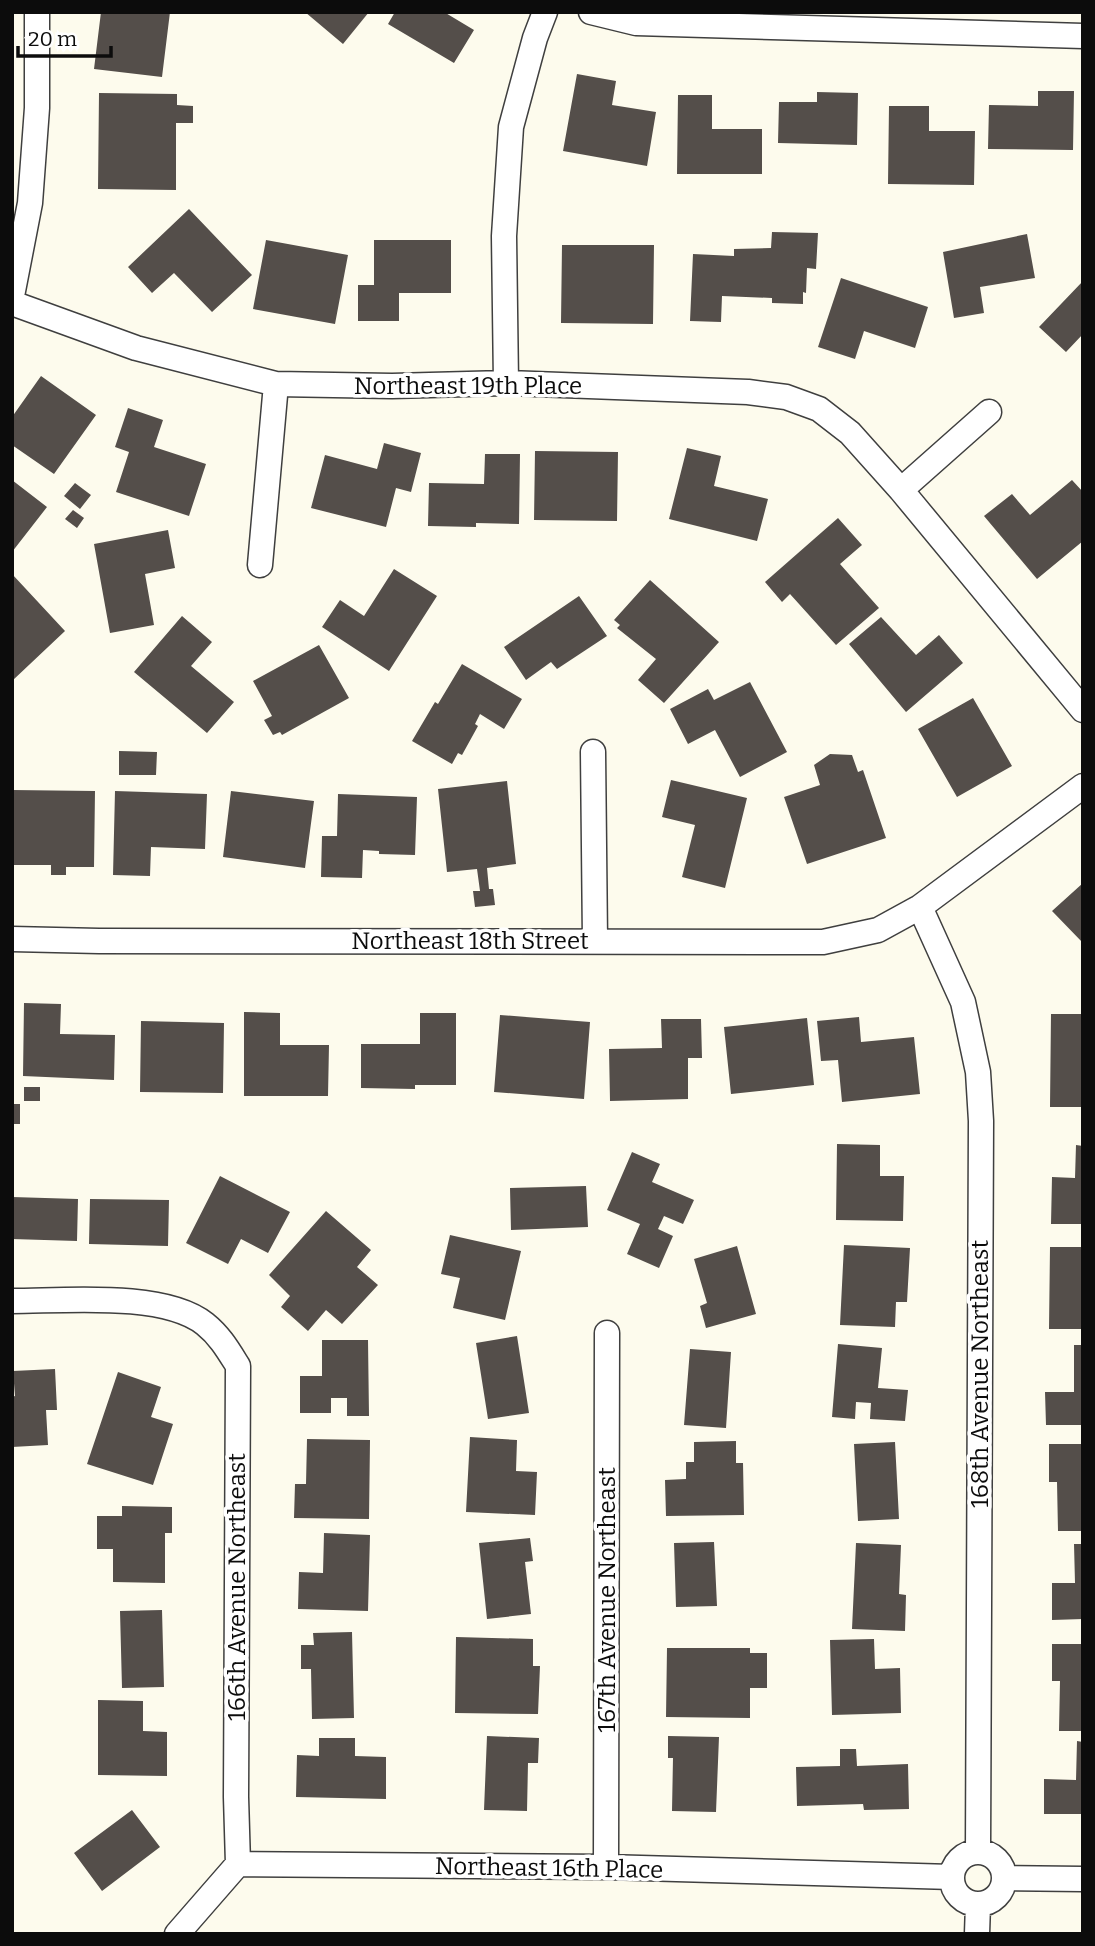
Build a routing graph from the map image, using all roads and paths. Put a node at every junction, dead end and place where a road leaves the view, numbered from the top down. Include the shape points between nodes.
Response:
1 (37, 12) edge
2 (545, 12) edge
3 (591, 12) edge
4 (748, 20) edge
5 (1083, 36) edge
6 (12, 296) edge
7 (12, 303) edge
8 (506, 383) junction
9 (276, 384) junction
10 (989, 412) dead end
11 (901, 489) junction
12 (260, 565) dead end
13 (1083, 710) edge
14 (593, 752) dead end
15 (1083, 786) edge
16 (920, 907) junction
17 (12, 939) edge
18 (595, 941) junction
19 (12, 1301) edge
20 (607, 1334) dead end
21 (978, 1852) junction
22 (238, 1864) junction
23 (606, 1867) junction
24 (952, 1877) junction
25 (1004, 1878) junction
26 (1083, 1879) edge
27 (978, 1904) junction
28 (177, 1934) edge
29 (977, 1934) edge

1 - 6 street via 37,108 30,203
2 - 8 street via 511,127 504,236
3 - 4 street via 636,23
4 - 5 street
7 - 9 street, Northeast 19th Place via 136,348
8 - 9 street, Northeast 19th Place
8 - 11 street, Northeast 19th Place via 786,397 818,410 850,433
9 - 12 street
10 - 11 street
11 - 13 street
14 - 18 street
15 - 16 street
16 - 18 street, Northeast 18th Street via 878,930 823,942
16 - 21 street, 168th Avenue Northeast via 963,1002 978,1072
17 - 18 street, Northeast 18th Street
19 - 22 street, 166th Avenue Northeast via 138,1301 173,1309 203,1322 223,1340 238,1367
20 - 23 street, 167th Avenue Northeast
21 - 24 street via 963,1856
21 - 25 street via 999,1862
22 - 23 street, Northeast 16th Place
22 - 28 street
23 - 24 street, Northeast 16th Place
24 - 27 street via 957,1893
25 - 26 street
25 - 27 street via 999,1893
27 - 29 street

